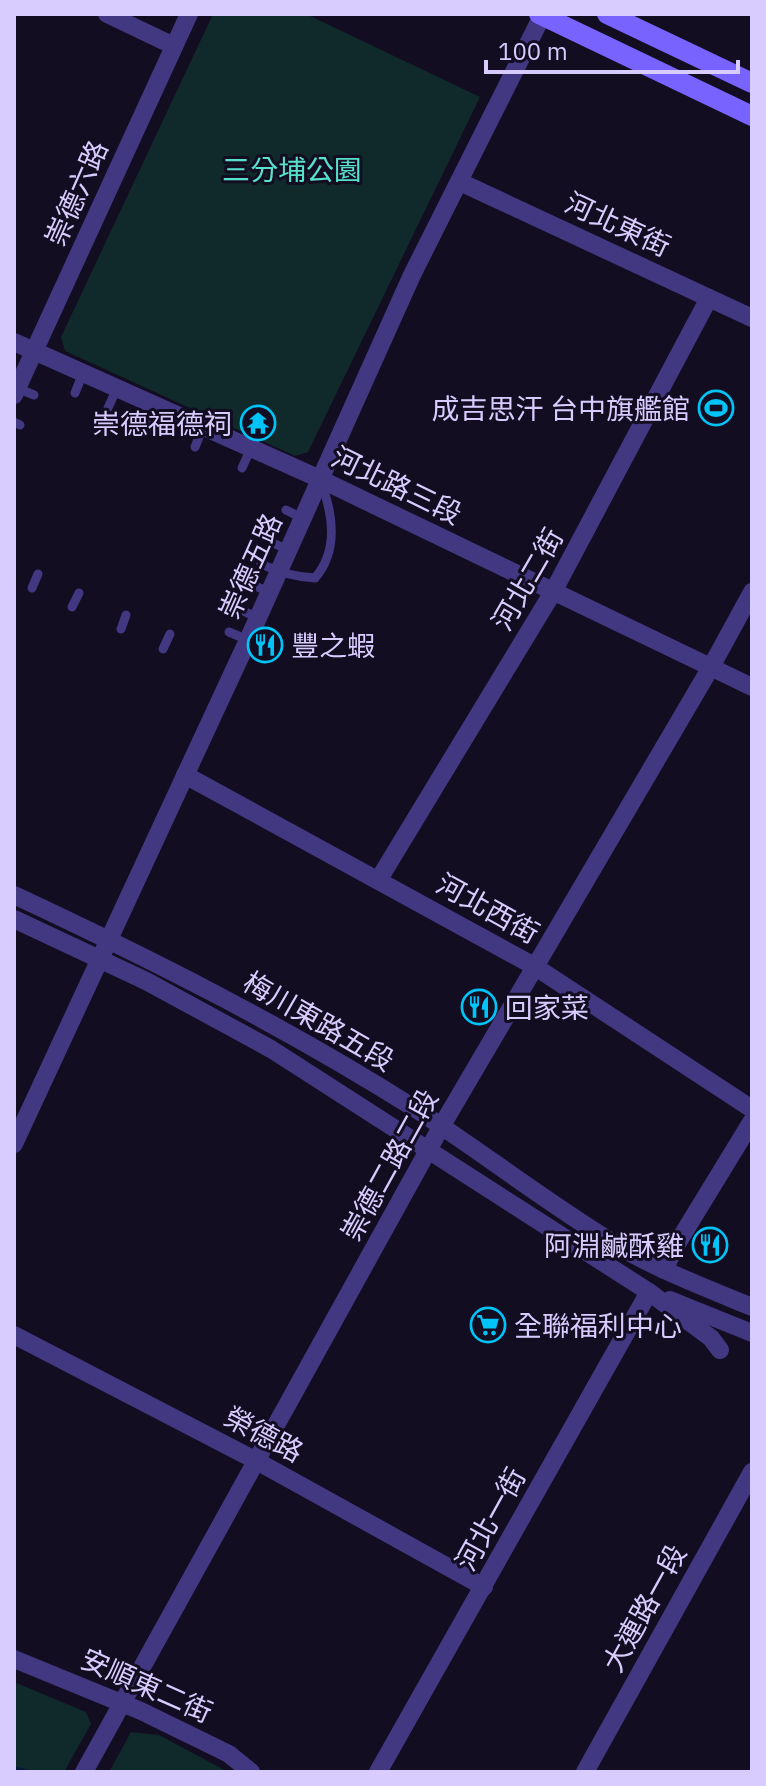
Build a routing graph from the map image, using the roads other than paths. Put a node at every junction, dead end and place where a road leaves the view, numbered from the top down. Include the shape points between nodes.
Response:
1 (107, 14) edge
2 (189, 14) edge
3 (607, 14) edge
4 (541, 15) edge
5 (174, 46) junction
6 (752, 83) edge
7 (752, 116) edge
8 (460, 182) junction
9 (709, 298) junction
10 (752, 318) edge
11 (14, 342) edge
12 (34, 351) junction
13 (83, 373) junction
14 (117, 388) junction
15 (22, 393) edge
16 (75, 393) dead end
17 (158, 407) junction
18 (108, 408) dead end
19 (150, 427) dead end
20 (203, 427) junction
21 (195, 447) dead end
22 (251, 448) junction
23 (242, 468) dead end
24 (320, 479) junction
25 (261, 564) dead end
26 (278, 572) junction
27 (38, 574) dead end
28 (251, 584) dead end
29 (32, 588) dead end
30 (269, 592) junction
31 (553, 592) junction
32 (752, 592) edge
33 (79, 593) dead end
34 (72, 607) dead end
35 (239, 609) dead end
36 (126, 615) dead end
37 (258, 618) junction
38 (121, 629) dead end
39 (229, 632) dead end
40 (170, 634) dead end
41 (248, 640) junction
42 (163, 649) dead end
43 (711, 667) junction
44 (752, 687) edge
45 (185, 775) junction
46 (379, 879) junction
47 (14, 895) edge
48 (14, 919) edge
49 (107, 939) junction
50 (98, 959) junction
51 (534, 966) junction
52 (752, 1109) edge
53 (752, 1121) edge
54 (441, 1127) junction
55 (14, 1144) edge
56 (429, 1149) junction
57 (664, 1270) junction
58 (649, 1292) junction
59 (752, 1307) edge
60 (752, 1333) edge
61 (14, 1335) edge
62 (720, 1350) dead end
63 (255, 1460) junction
64 (752, 1472) edge
65 (484, 1587) junction
66 (14, 1659) edge
67 (123, 1703) junction
68 (84, 1772) edge
69 (251, 1772) edge
70 (378, 1772) edge
71 (585, 1772) edge

1 - 5 street
2 - 5 street, 崇德六路
3 - 6 main road
4 - 7 main road
4 - 8 street, 崇德五路
5 - 12 street, 崇德六路
8 - 9 street, 河北東街
8 - 24 street, 崇德五路
9 - 10 street, 河北東街
9 - 31 street, 河北二街
11 - 12 street, 河北路三段
12 - 13 street, 河北路三段
12 - 15 street, 崇德六路
13 - 14 street, 河北路三段
13 - 16 lane
14 - 17 street, 河北路三段
14 - 18 lane
17 - 19 lane
17 - 20 street, 河北路三段
20 - 21 lane
20 - 22 street, 河北路三段
22 - 23 lane
22 - 24 street, 河北路三段
24 - 26 street, 崇德五路 via 279,546
24 - 26 lane via 332,523 332,542 322,569 315,578
24 - 31 street, 河北路三段
25 - 26 lane
26 - 30 street, 崇德五路
27 - 29 lane
28 - 30 lane
30 - 37 street, 崇德五路
31 - 43 street, 河北路三段
31 - 46 street, 河北二街
32 - 43 street, 崇德二路二段
33 - 34 lane
35 - 37 lane
36 - 38 lane
37 - 41 street, 崇德五路
39 - 41 lane
40 - 42 lane
41 - 45 street, 崇德五路
43 - 44 street, 河北路三段
43 - 51 street, 崇德二路二段
45 - 46 street, 河北西街
45 - 49 street, 崇德五路
46 - 51 street, 河北西街
47 - 49 street, 梅川東路五段
48 - 50 street, 梅川東路五段
49 - 50 street, 崇德五路
49 - 54 street, 梅川東路五段 via 283,1030
50 - 55 street, 崇德五路
50 - 56 street, 梅川東路五段 via 271,1049
51 - 52 street, 河北西街
51 - 54 street, 崇德二路二段
53 - 57 street
54 - 56 street, 崇德二路二段
54 - 57 street, 梅川東路五段 via 572,1217
56 - 58 street, 梅川東路五段
56 - 63 street, 崇德二路二段
57 - 59 street, 梅川東路五段
58 - 60 street, 梅川東路五段
58 - 62 street, 梅川東路五段
58 - 65 street, 河北一街
61 - 63 street, 榮德路
63 - 65 street, 榮德路
63 - 67 street, 崇德二路二段
64 - 71 street, 大連路一段
65 - 70 street, 河北一街
66 - 67 street, 安順東二街
67 - 68 street, 崇德二路二段
67 - 69 street, 安順東二街 via 229,1754

